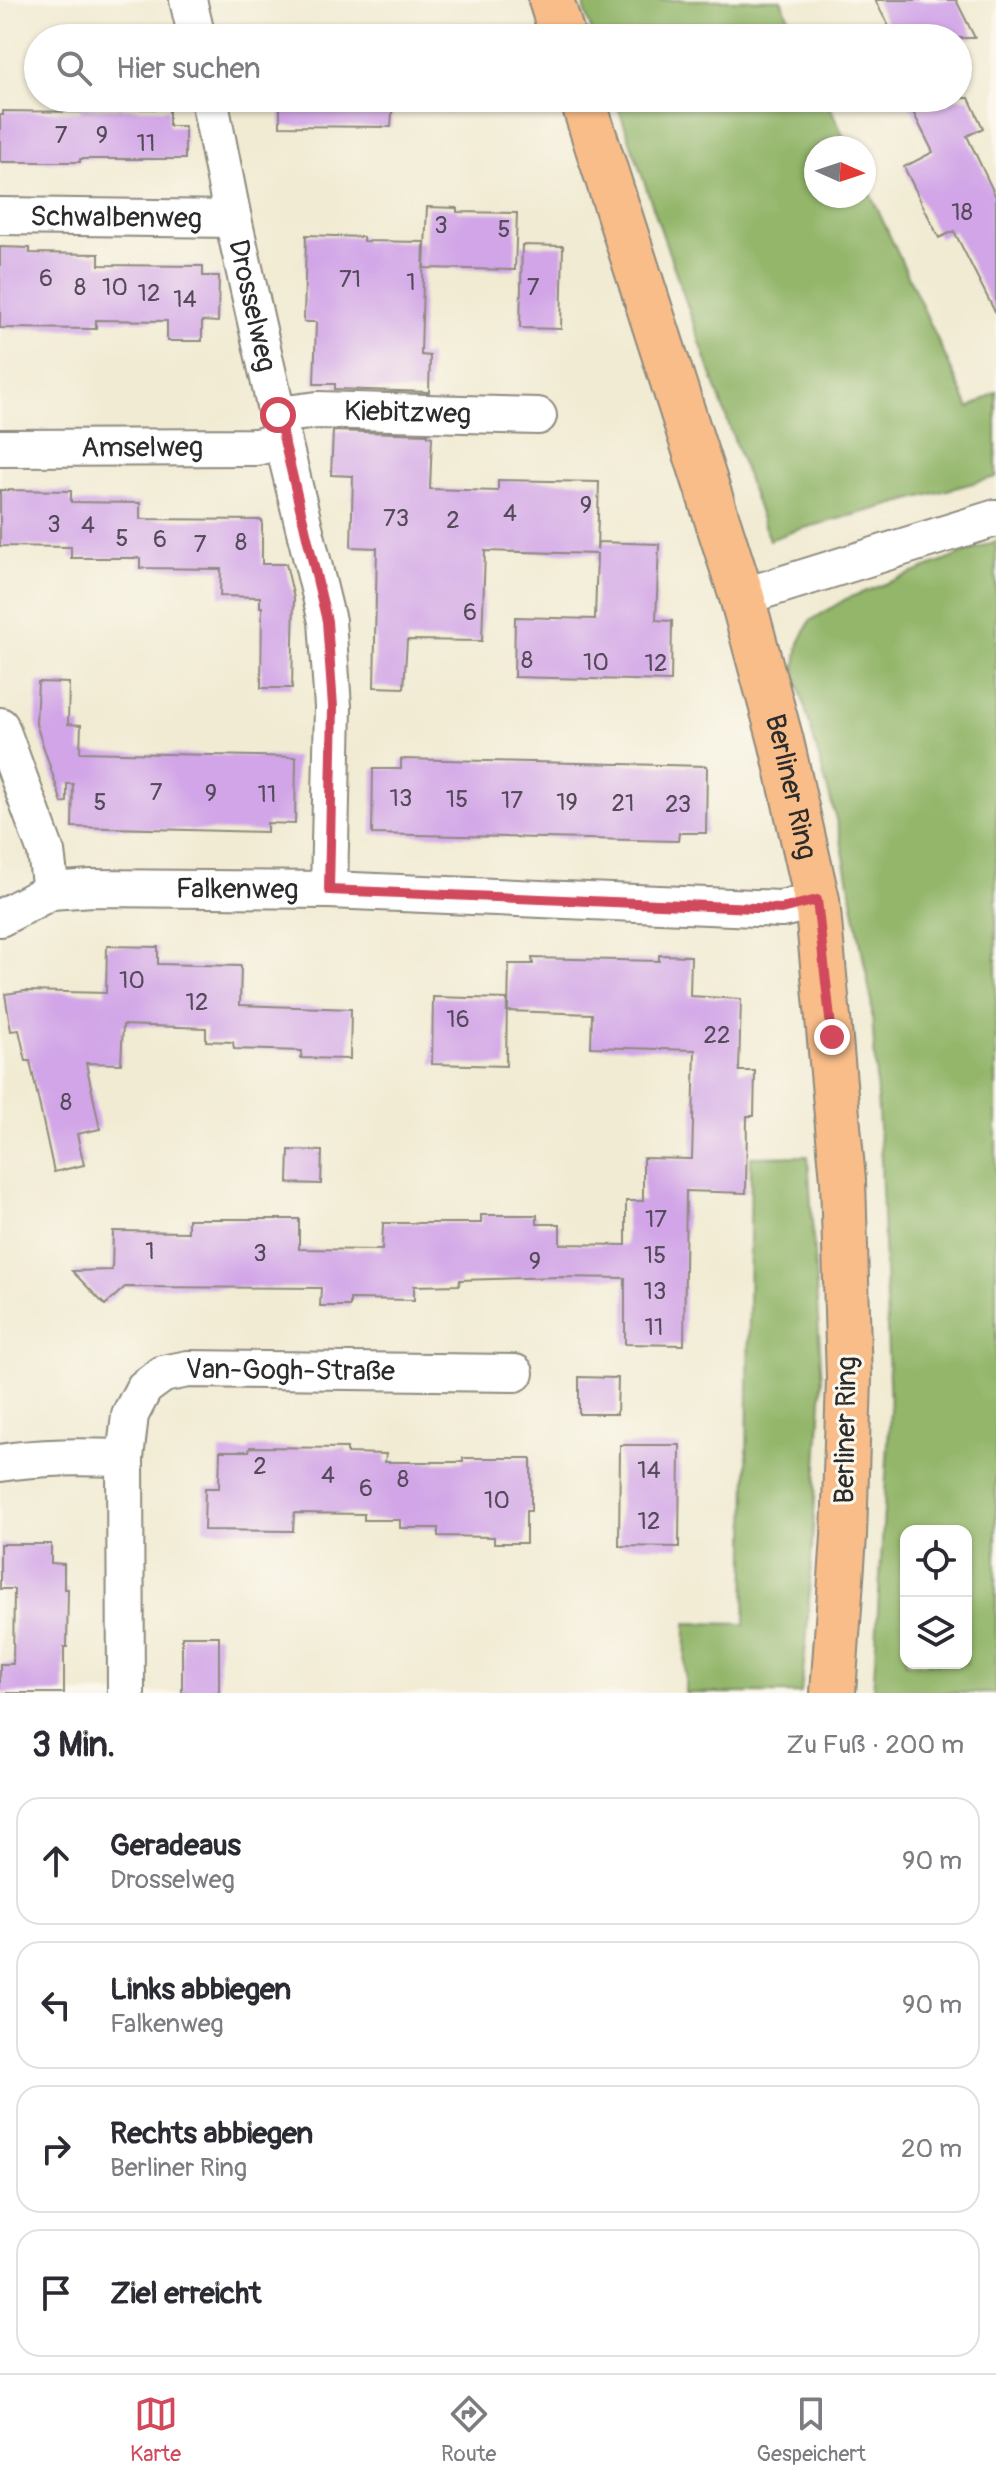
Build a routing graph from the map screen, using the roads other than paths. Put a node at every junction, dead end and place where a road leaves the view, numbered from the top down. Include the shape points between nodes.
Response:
1 (188, 0) edge
2 (551, 0) edge
3 (194, 24) edge
4 (559, 24) edge
5 (212, 112) edge
6 (586, 112) edge
7 (0, 216) edge
8 (233, 219) junction
9 (538, 416) dead end
10 (280, 428) junction
11 (0, 448) edge
12 (996, 518) edge
13 (742, 597) junction
14 (0, 726) edge
15 (329, 890) junction
16 (51, 891) junction
17 (817, 900) junction
18 (0, 918) edge
19 (515, 1373) dead end
20 (125, 1458) junction
21 (0, 1463) edge
22 (126, 1693) edge
23 (833, 1693) edge

1 - 3 street
2 - 4 main road
5 - 8 street, Drosselweg
6 - 13 main road, Berliner Ring
7 - 8 street, Schwalbenweg
8 - 10 street, Drosselweg
9 - 10 street, Kiebitzweg via 317,410
10 - 11 street, Amselweg via 256,447
10 - 15 street, Drosselweg via 327,621 333,707
12 - 13 street
13 - 17 main road, Berliner Ring
14 - 16 street via 46,852
15 - 16 street, Falkenweg
15 - 17 street, Falkenweg via 781,909
16 - 18 street, Falkenweg
17 - 23 main road, Berliner Ring via 843,1180 849,1379
19 - 20 street, Van-Gogh-Straße via 188,1369 163,1374 144,1388 130,1415
20 - 21 street
20 - 22 street, Van-Gogh-Straße

